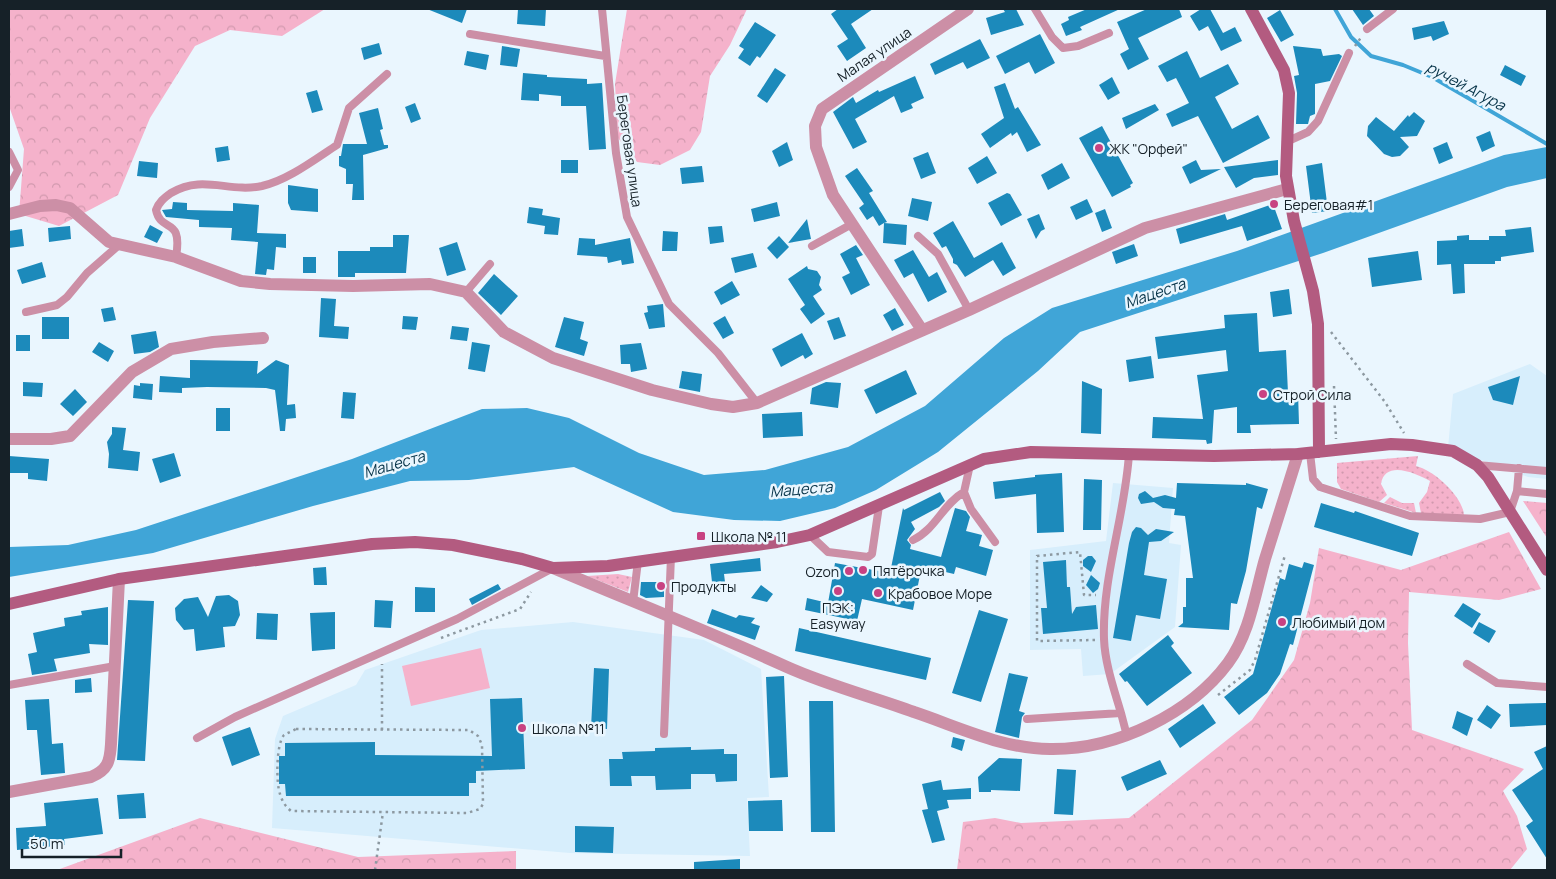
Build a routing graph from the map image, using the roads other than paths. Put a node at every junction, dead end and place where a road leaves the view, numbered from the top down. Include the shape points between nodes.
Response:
1 (602, 9) edge
2 (968, 9) edge
3 (1035, 9) edge
4 (1251, 9) edge
5 (1393, 9) edge
6 (1367, 29) road end
7 (1109, 33) dead end
8 (470, 34) dead end
9 (1349, 53) road end
10 (605, 56) junction
11 (387, 74) dead end
12 (1286, 142) junction
13 (9, 152) edge
14 (9, 187) edge
15 (1287, 189) junction
16 (9, 214) edge
17 (852, 224) junction
18 (918, 236) dead end
19 (120, 245) junction
20 (812, 246) dead end
21 (176, 257) junction
22 (490, 264) dead end
23 (466, 292) junction
24 (969, 310) junction
25 (26, 312) dead end
26 (922, 330) junction
27 (264, 338) dead end
28 (757, 403) junction
29 (9, 439) edge
30 (1309, 453) junction
31 (1129, 454) junction
32 (970, 465) junction
33 (1477, 465) junction
34 (1519, 468) junction
35 (1547, 471) edge
36 (1517, 491) junction
37 (964, 492) junction
38 (1547, 494) edge
39 (879, 506) junction
40 (1510, 512) junction
41 (810, 535) junction
42 (913, 540) dead end
43 (995, 542) dead end
44 (671, 556) junction
45 (638, 561) junction
46 (553, 568) junction
47 (1547, 570) edge
48 (119, 580) junction
49 (633, 602) junction
50 (9, 604) edge
51 (670, 615) junction
52 (1467, 664) dead end
53 (115, 666) junction
54 (9, 685) edge
55 (1547, 688) edge
56 (1121, 713) junction
57 (1027, 719) dead end
58 (664, 734) dead end
59 (1127, 736) junction
60 (196, 738) dead end
61 (9, 792) edge

1 - 10 lane, Береговая улица
2 - 17 street, Малая улица via 822,109 816,126 816,147 833,195
3 - 7 lane via 1062,48 1078,46
4 - 12 main road via 1287,81
5 - 6 lane
8 - 10 lane
9 - 12 lane via 1318,121 1308,132
10 - 28 lane, Береговая улица via 627,217 669,304 718,353
11 - 21 lane via 349,108 337,145 284,177 262,186 245,188 193,184 166,197 156,210 162,222 177,234
12 - 15 main road
13 - 14 lane via 18,170
15 - 24 street via 1145,228
15 - 30 main road via 1313,292 1319,343
16 - 19 street via 40,206 70,208 109,242
17 - 20 lane
17 - 26 street
18 - 24 lane via 938,254
19 - 21 street
19 - 25 lane via 67,297 57,304
21 - 23 street via 241,281 344,286 430,284
22 - 23 lane
23 - 28 street via 504,332 553,358 652,390 711,404 734,407
24 - 26 street
26 - 28 street
27 - 29 street via 171,349 132,372 70,436
30 - 31 main road
30 - 33 main road via 1391,444 1412,445 1453,451
30 - 40 lane via 1312,479 1320,486 1410,516 1480,519
30 - 59 street via 1236,650 1214,679 1194,698
31 - 32 main road via 1031,452 984,459
31 - 56 lane via 1107,594 1104,640
32 - 37 lane
32 - 39 main road
33 - 34 lane
33 - 40 main road
34 - 35 lane
34 - 36 lane
36 - 38 lane
36 - 40 lane
37 - 42 lane via 951,500 932,527
37 - 43 lane via 971,509
39 - 41 main road
39 - 41 lane via 872,554 868,557 828,552
40 - 47 main road
41 - 44 main road
44 - 45 main road
44 - 51 lane
45 - 46 main road via 608,566
45 - 49 lane
46 - 48 main road via 486,551 415,542 350,546
46 - 49 street
46 - 60 lane via 457,619 235,717
48 - 50 main road
48 - 53 street
49 - 51 street
51 - 58 lane
51 - 59 street via 788,667 1009,743 1054,749 1082,747
52 - 55 lane via 1497,683
53 - 54 lane
53 - 61 street via 111,751 107,766 91,777
56 - 57 lane
56 - 59 lane

